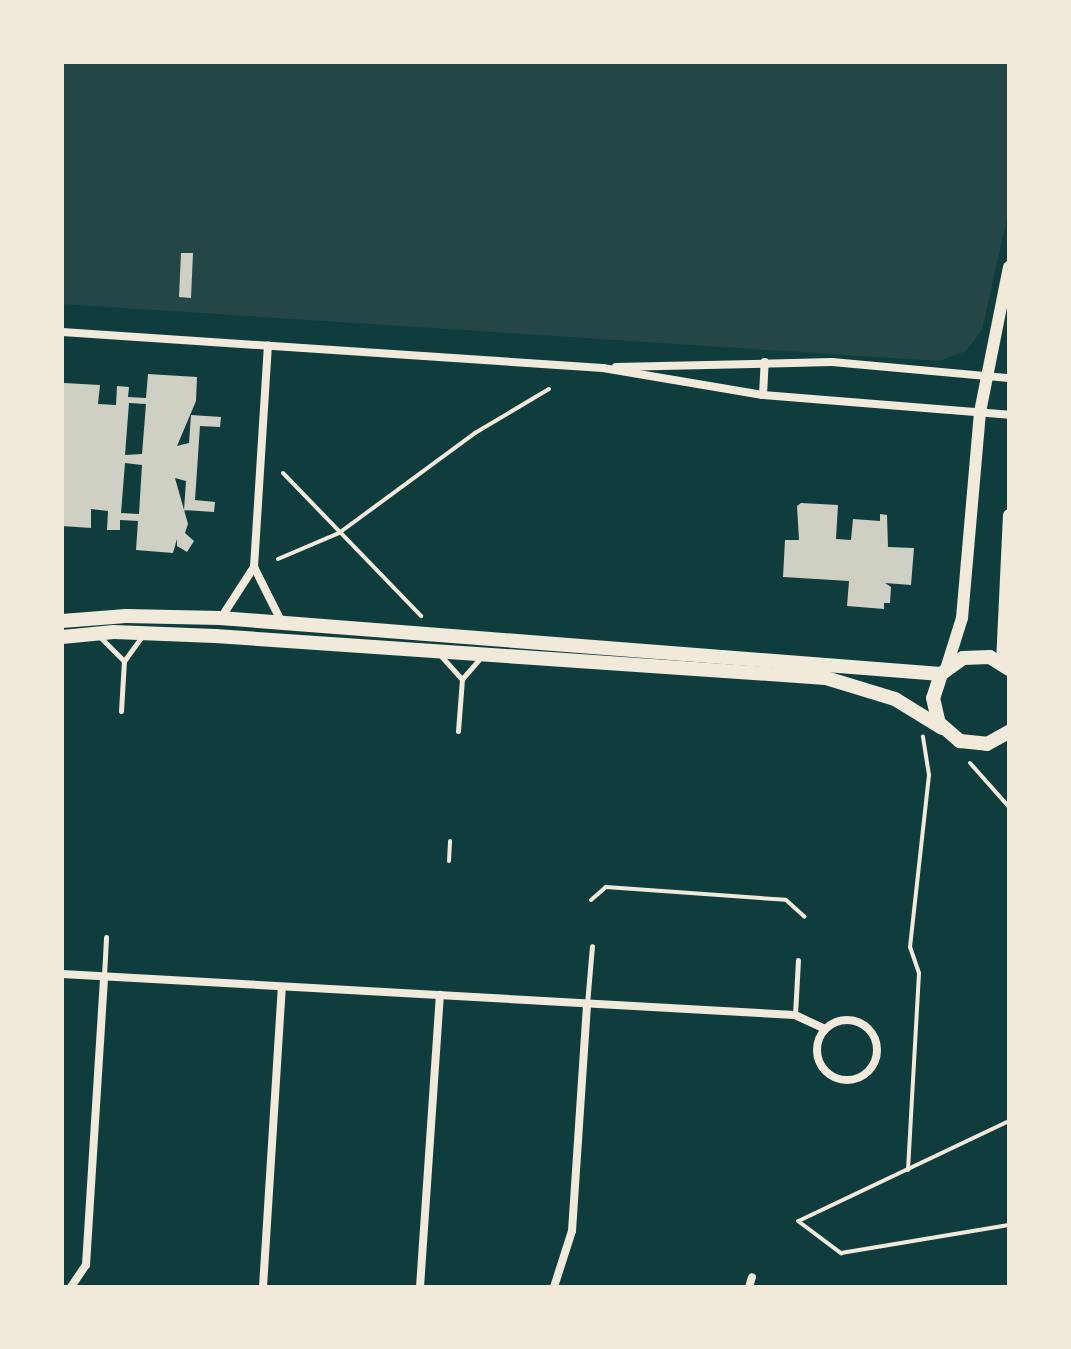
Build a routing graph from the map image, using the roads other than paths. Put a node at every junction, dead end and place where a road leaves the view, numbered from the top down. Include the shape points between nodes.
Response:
1 (1009, 267) edge
2 (62, 332) edge
3 (268, 345) junction
4 (765, 362) junction
5 (603, 368) junction
6 (986, 375) junction
7 (1009, 378) edge
8 (763, 395) junction
9 (980, 412) junction
10 (1009, 415) edge
11 (1009, 515) edge
12 (254, 567) junction
13 (220, 618) junction
14 (62, 621) edge
15 (282, 623) junction
16 (95, 633) junction
17 (145, 633) junction
18 (62, 637) edge
19 (434, 651) junction
20 (484, 654) junction
21 (124, 661) junction
22 (1007, 666) edge
23 (943, 671) junction
24 (462, 679) junction
25 (121, 711) dead end
26 (942, 728) junction
27 (458, 731) dead end
28 (1009, 732) edge
29 (106, 937) dead end
30 (592, 946) dead end
31 (798, 960) dead end
32 (62, 974) edge
33 (104, 977) junction
34 (282, 989) junction
35 (440, 995) junction
36 (587, 1004) junction
37 (795, 1015) junction
38 (825, 1029) junction
39 (752, 1277) dead end
40 (71, 1287) edge
41 (263, 1287) edge
42 (420, 1287) edge
43 (554, 1287) edge
44 (749, 1287) edge

1 - 6 street
2 - 3 street
3 - 5 street
3 - 12 street
4 - 5 street
4 - 6 street
4 - 8 street
5 - 8 street
6 - 7 street
6 - 9 street
8 - 9 street
9 - 10 street
9 - 23 street via 964,605
11 - 22 street
12 - 13 street
12 - 15 street
13 - 14 main road
13 - 15 main road
15 - 23 main road
16 - 17 main road
16 - 18 main road
16 - 21 lane
17 - 19 main road
17 - 21 lane
19 - 20 main road
19 - 24 lane
20 - 24 lane
20 - 26 main road via 826,678 895,699
21 - 25 lane
22 - 23 main road via 976,655
23 - 26 main road via 933,704
24 - 27 lane
26 - 28 main road via 955,739 976,745
29 - 33 lane
30 - 36 lane
31 - 37 lane
32 - 33 street
33 - 34 street
33 - 40 street via 86,1265
34 - 35 street
34 - 41 street
35 - 36 street
35 - 42 street
36 - 37 street
36 - 43 street via 572,1231
37 - 38 street
38 - 38 street via 848,1019 870,1030 876,1041 872,1066 852,1079 828,1073 817,1052
39 - 44 street

